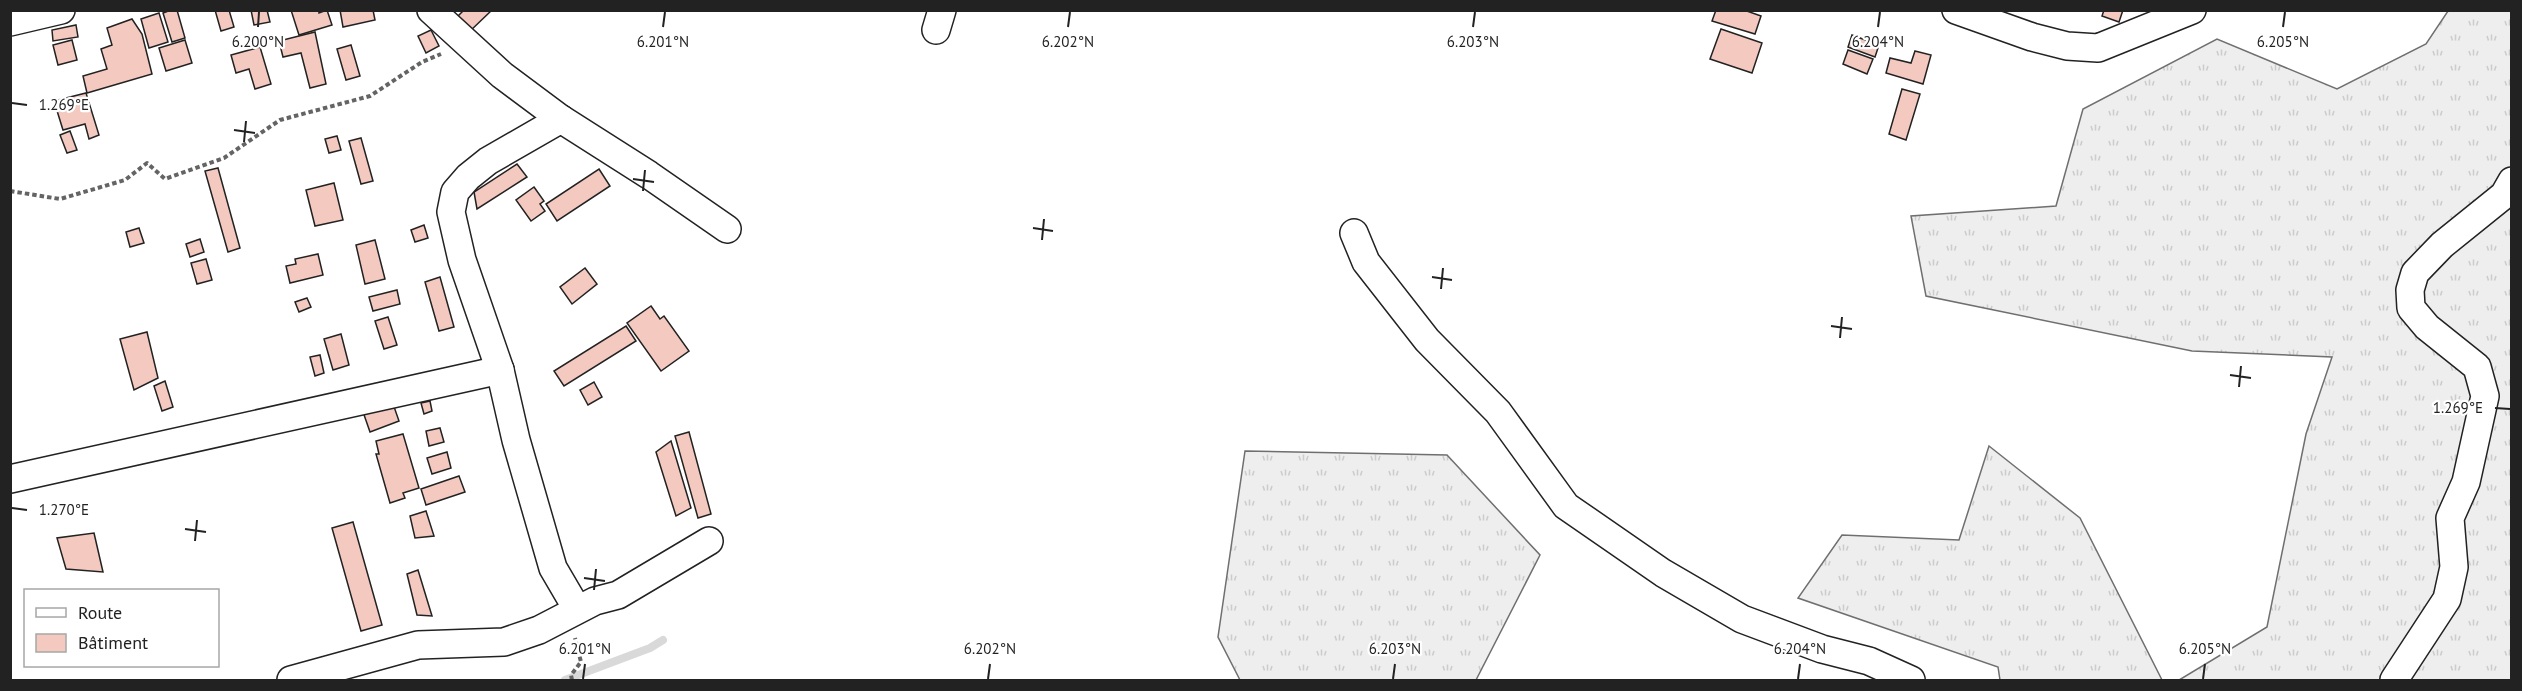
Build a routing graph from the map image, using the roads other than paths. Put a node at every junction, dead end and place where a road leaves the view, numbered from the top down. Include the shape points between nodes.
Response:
1 (61, 10) edge
2 (431, 10) edge
3 (1956, 10) edge
4 (2192, 10) edge
5 (10, 22) edge
6 (561, 119) junction
7 (2511, 181) edge
8 (727, 229) dead end
9 (1354, 233) dead end
10 (500, 370) junction
11 (10, 478) edge
12 (709, 541) dead end
13 (577, 609) junction
14 (291, 681) edge
15 (1911, 681) edge
16 (2394, 681) edge

1 - 5 street
2 - 6 street via 502,75
3 - 4 street via 2032,37 2067,46 2098,48
6 - 8 street
6 - 10 street via 488,161 455,192 451,212 462,260
7 - 16 street via 2504,195 2442,245 2415,273 2410,290 2411,308 2427,327 2477,367 2485,396 2466,482 2450,518 2454,567 2447,599
9 - 15 street via 1366,262 1413,323 1498,412 1566,506 1663,573 1742,619 1869,661
10 - 11 street
10 - 13 street via 553,568
12 - 13 street via 618,595
13 - 14 street via 539,630 504,642 418,645

